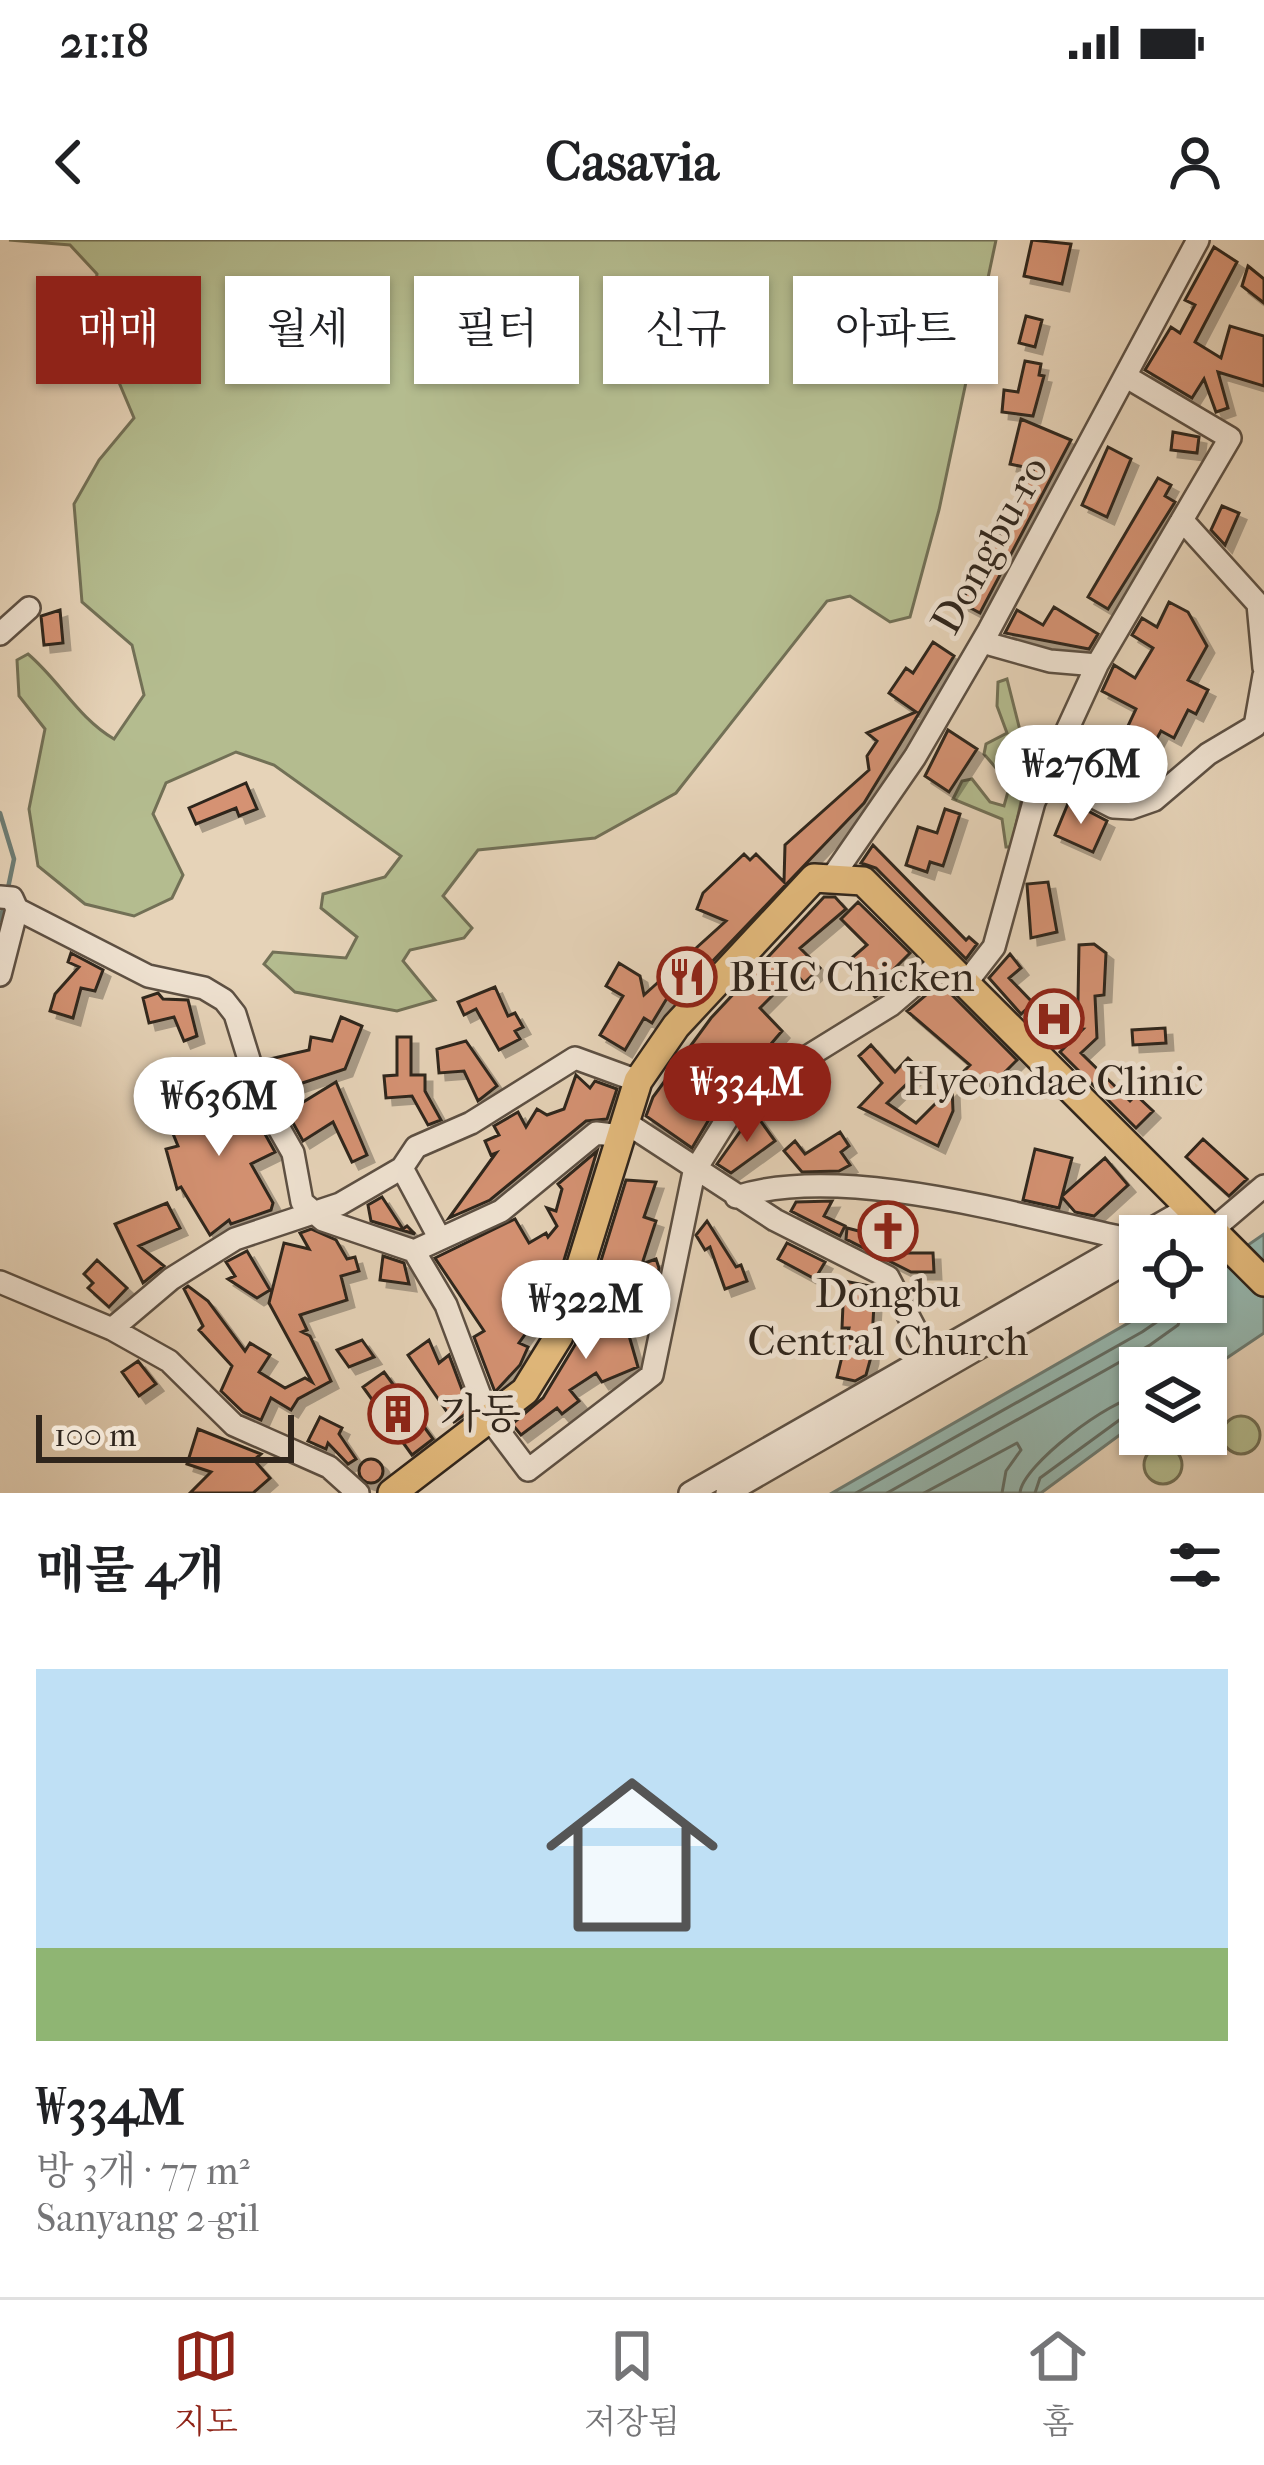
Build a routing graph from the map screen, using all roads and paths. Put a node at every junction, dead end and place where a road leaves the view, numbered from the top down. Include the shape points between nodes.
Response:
1 (1198, 240) edge
2 (1125, 376) junction
3 (1182, 520) junction
4 (29, 608) dead end
5 (0, 634) edge
6 (982, 642) junction
7 (1097, 665) junction
8 (1264, 671) edge
9 (1047, 772) junction
10 (833, 876) junction
11 (10, 901) edge
12 (940, 963) junction
13 (0, 975) edge
14 (966, 983) junction
15 (638, 1081) junction
16 (623, 1129) junction
17 (402, 1168) junction
18 (694, 1172) junction
19 (1264, 1186) edge
20 (736, 1197) junction
21 (311, 1214) junction
22 (1189, 1215) edge
23 (1216, 1215) edge
24 (440, 1239) junction
25 (1227, 1250) edge
26 (414, 1251) junction
27 (1119, 1252) edge
28 (1119, 1264) edge
29 (0, 1282) edge
30 (1264, 1282) edge
31 (112, 1329) junction
32 (934, 1365) junction
33 (488, 1417) junction
34 (358, 1493) edge
35 (392, 1493) edge
36 (690, 1493) edge
37 (727, 1493) edge

1 - 2 street, Dongbu-ro
2 - 3 street via 1230,438
2 - 6 street, Dongbu-ro
3 - 7 street
3 - 8 street via 1258,604
4 - 5 street
6 - 7 street via 1050,662
6 - 10 street, Dongbu-ro
7 - 9 street
8 - 9 street via 1255,726 1154,800 1113,807
9 - 14 street via 994,947
10 - 12 main road via 863,881
10 - 15 main road via 814,878 676,1025
11 - 13 street
11 - 21 street via 148,976 224,1000 260,1095 293,1153
12 - 14 main road
12 - 18 street via 732,1111
14 - 22 main road
15 - 16 main road
15 - 17 street via 575,1058 416,1147
16 - 18 street
16 - 24 street via 596,1133 501,1211
16 - 33 main road via 559,1336 525,1390
17 - 21 street
17 - 24 street
18 - 20 street
18 - 33 street via 652,1375 528,1470
19 - 23 street
20 - 27 street via 767,1187 847,1186
20 - 32 street via 888,1277
21 - 26 street
21 - 31 street via 235,1239
24 - 26 street
25 - 30 main road
26 - 33 street via 446,1305
28 - 32 street
29 - 31 street
31 - 34 street via 170,1361 234,1425 328,1468
32 - 36 street
32 - 37 street
33 - 35 main road

